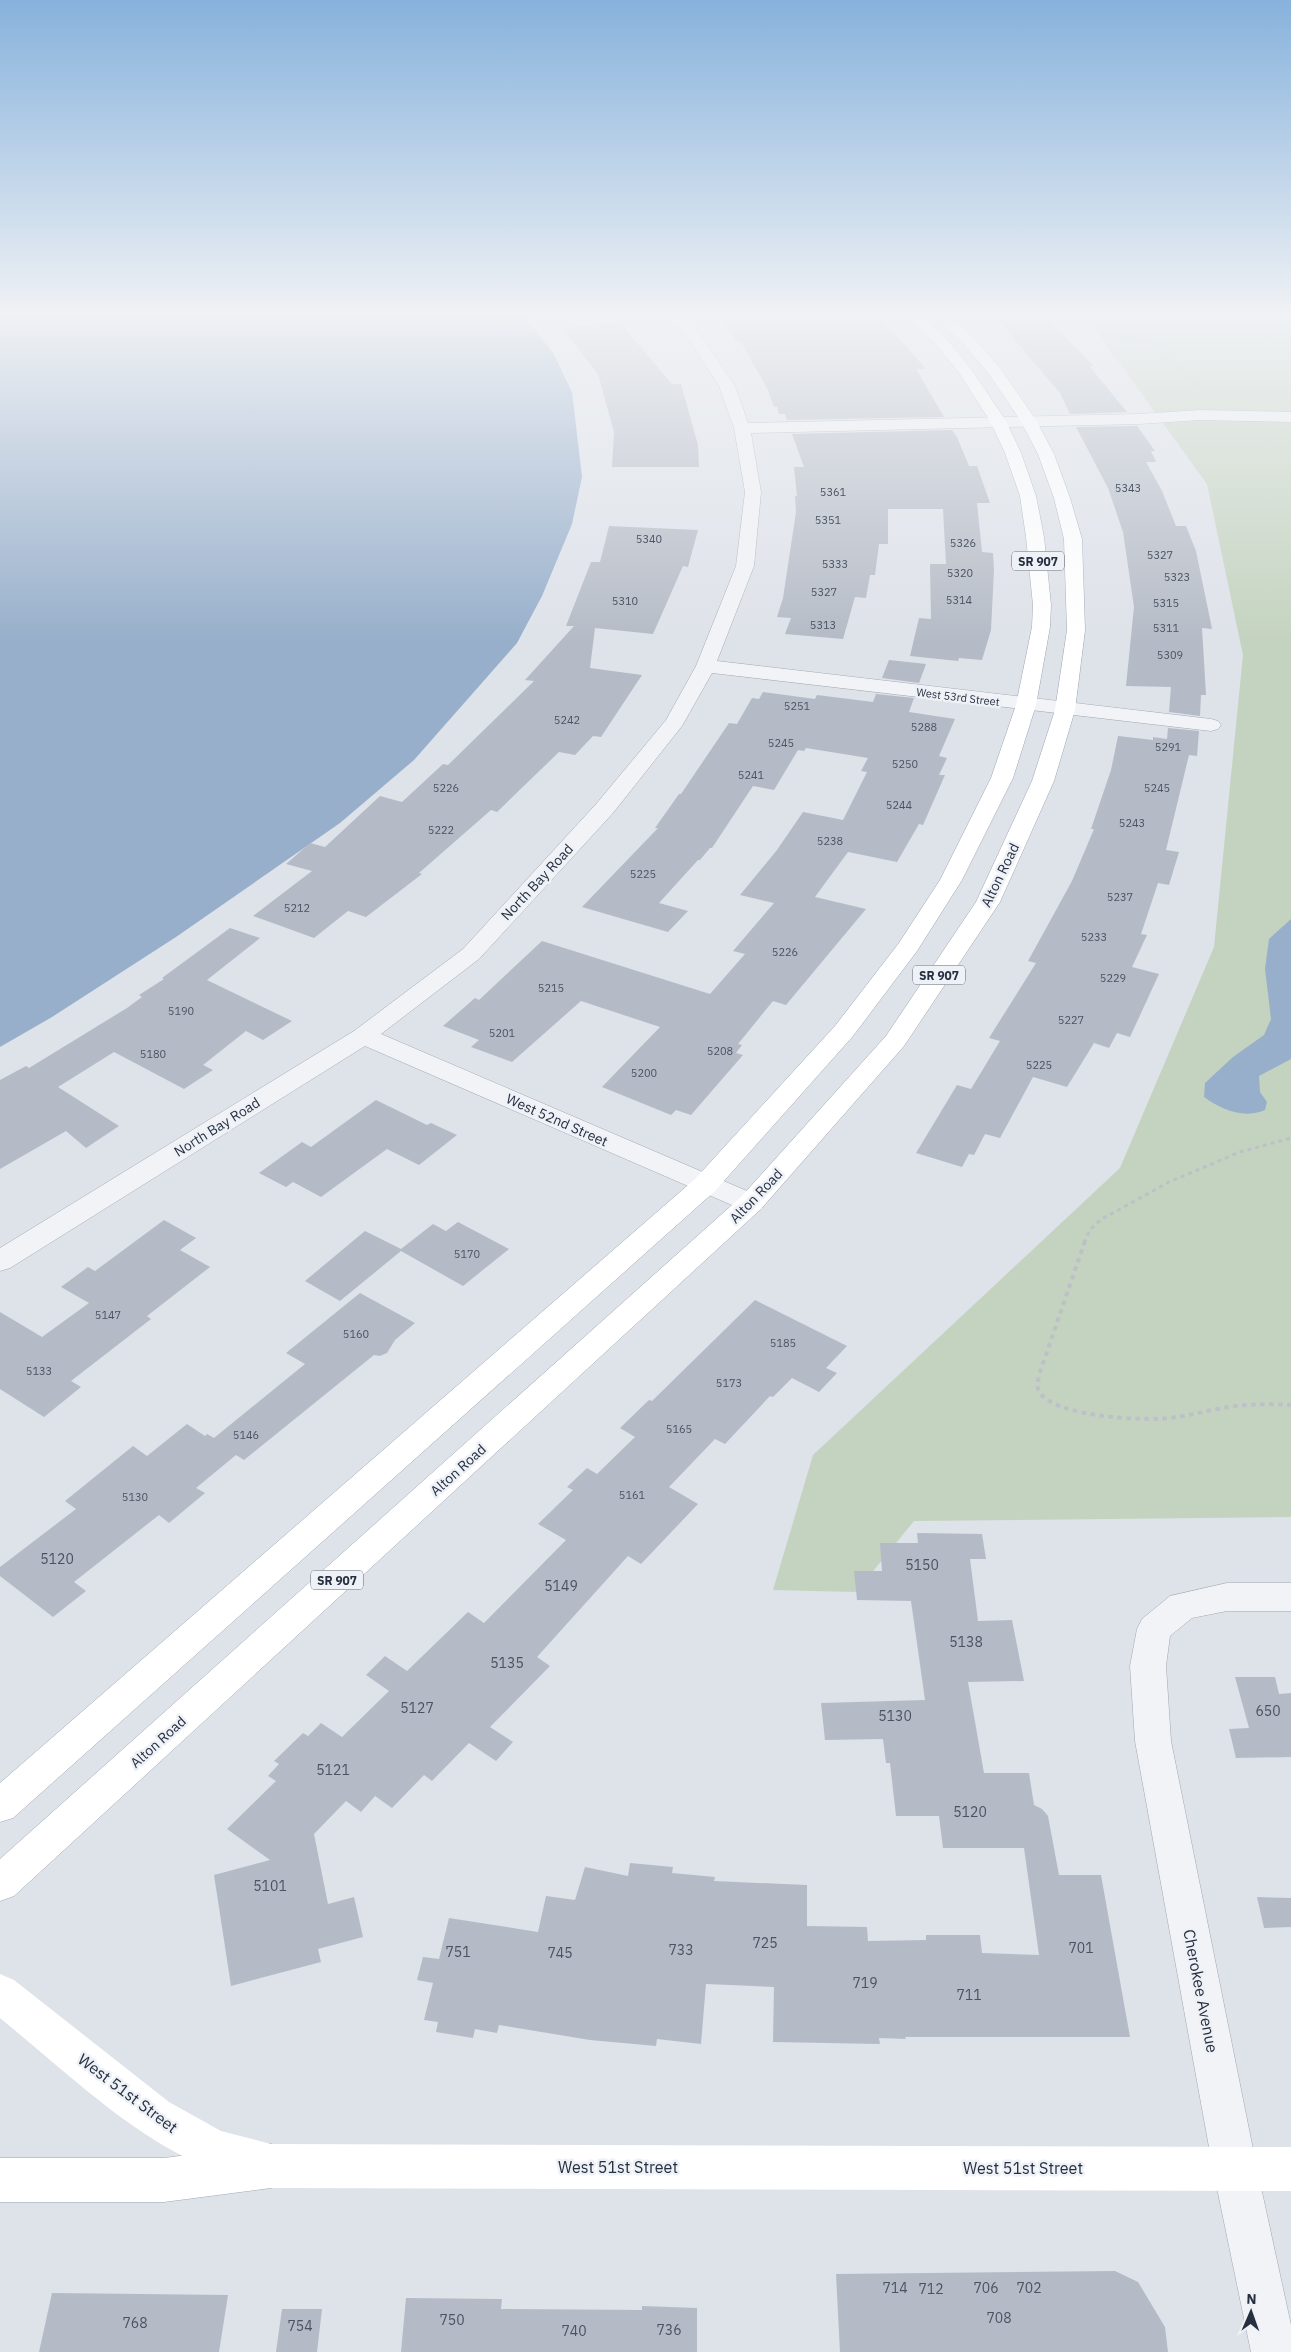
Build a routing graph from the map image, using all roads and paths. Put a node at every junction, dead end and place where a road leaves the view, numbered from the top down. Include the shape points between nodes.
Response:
1 (740, 423) edge
2 (934, 423) edge
3 (999, 423) edge
4 (1029, 423) edge
5 (742, 428) junction
6 (706, 666) junction
7 (1026, 705) junction
8 (1065, 710) junction
9 (1211, 726) dead end
10 (363, 1036) junction
11 (1291, 1138) edge
12 (705, 1185) junction
13 (751, 1203) junction
14 (0, 1261) edge
15 (1291, 1405) edge
16 (1291, 1597) edge
17 (0, 1806) edge
18 (0, 1884) edge
19 (0, 1993) edge
20 (271, 2166) junction
21 (1235, 2169) junction
22 (1291, 2169) edge
23 (0, 2180) edge
24 (1274, 2352) edge

1 - 5 street, North Bay Road
2 - 5 street
3 - 7 main road, SR 907 via 1028,496 1042,605
4 - 8 main road, Alton Road / SR 907 via 1046,454 1072,539 1076,630
5 - 6 street, North Bay Road via 753,492 745,566
6 - 7 street, West 53rd Street
6 - 10 street, North Bay Road via 675,722 605,808 471,954
7 - 8 street, West 53rd Street
7 - 12 main road, SR 907 via 1002,778 951,880 909,946 844,1031
8 - 9 street, West 53rd Street
8 - 13 main road, Alton Road / SR 907 via 1043,781 988,902 895,1041
10 - 12 street, West 52nd Street
10 - 14 street, North Bay Road
11 - 15 path via 1239,1151 1178,1176 1100,1220 1090,1230 1080,1251 1037,1385 1039,1393 1054,1404 1118,1416 1168,1418 1243,1405
12 - 13 street, West 52nd Street
12 - 17 main road, SR 907
13 - 18 main road, Alton Road / SR 907
16 - 21 street, Cherokee Avenue via 1228,1597 1182,1606 1154,1629 1148,1666 1153,1741
19 - 20 main road, West 51st Street via 154,2117 220,2153
20 - 21 main road, West 51st Street
20 - 23 main road via 164,2180
21 - 22 main road, West 51st Street
21 - 24 street, Cherokee Avenue

